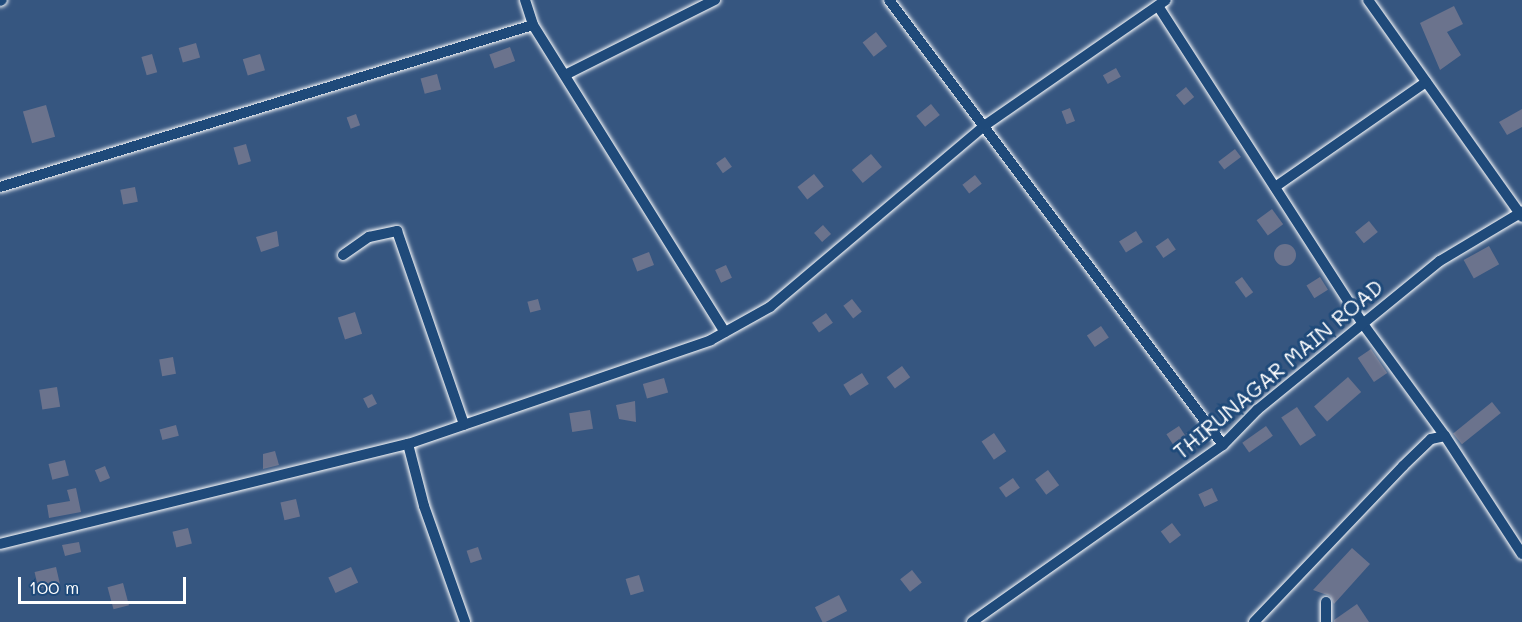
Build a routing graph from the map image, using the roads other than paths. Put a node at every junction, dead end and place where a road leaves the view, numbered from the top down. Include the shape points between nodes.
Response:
1 (525, 0) edge
2 (715, 0) edge
3 (889, 0) edge
4 (1368, 0) edge
5 (1162, 3) edge
6 (533, 25) junction
7 (565, 75) junction
8 (1426, 82) junction
9 (984, 126) junction
10 (0, 187) edge
11 (1275, 187) junction
12 (1521, 214) edge
13 (343, 255) dead end
14 (1363, 324) junction
15 (725, 332) junction
16 (464, 425) junction
17 (1445, 436) junction
18 (408, 444) junction
19 (1222, 445) junction
20 (0, 544) edge
21 (1522, 554) edge
22 (1326, 602) dead end
23 (465, 622) edge
24 (972, 622) edge
25 (1254, 622) edge
26 (1326, 622) edge

1 - 6 street
2 - 7 street
3 - 9 street
4 - 8 street
5 - 9 street
5 - 11 street
6 - 7 street
6 - 10 street
7 - 15 street
8 - 11 street
8 - 12 street
9 - 15 street via 770,307
9 - 19 street
11 - 14 street
12 - 14 street, THIRUNAGAR MAIN ROAD via 1440,261
13 - 16 street via 369,237 397,231
14 - 17 street
14 - 19 street, THIRUNAGAR MAIN ROAD
15 - 16 street
16 - 18 street
17 - 21 street
17 - 25 street via 1431,439 1403,466
18 - 20 street
18 - 23 street via 427,516
19 - 24 street, THIRUNAGAR MAIN ROAD
22 - 26 street

